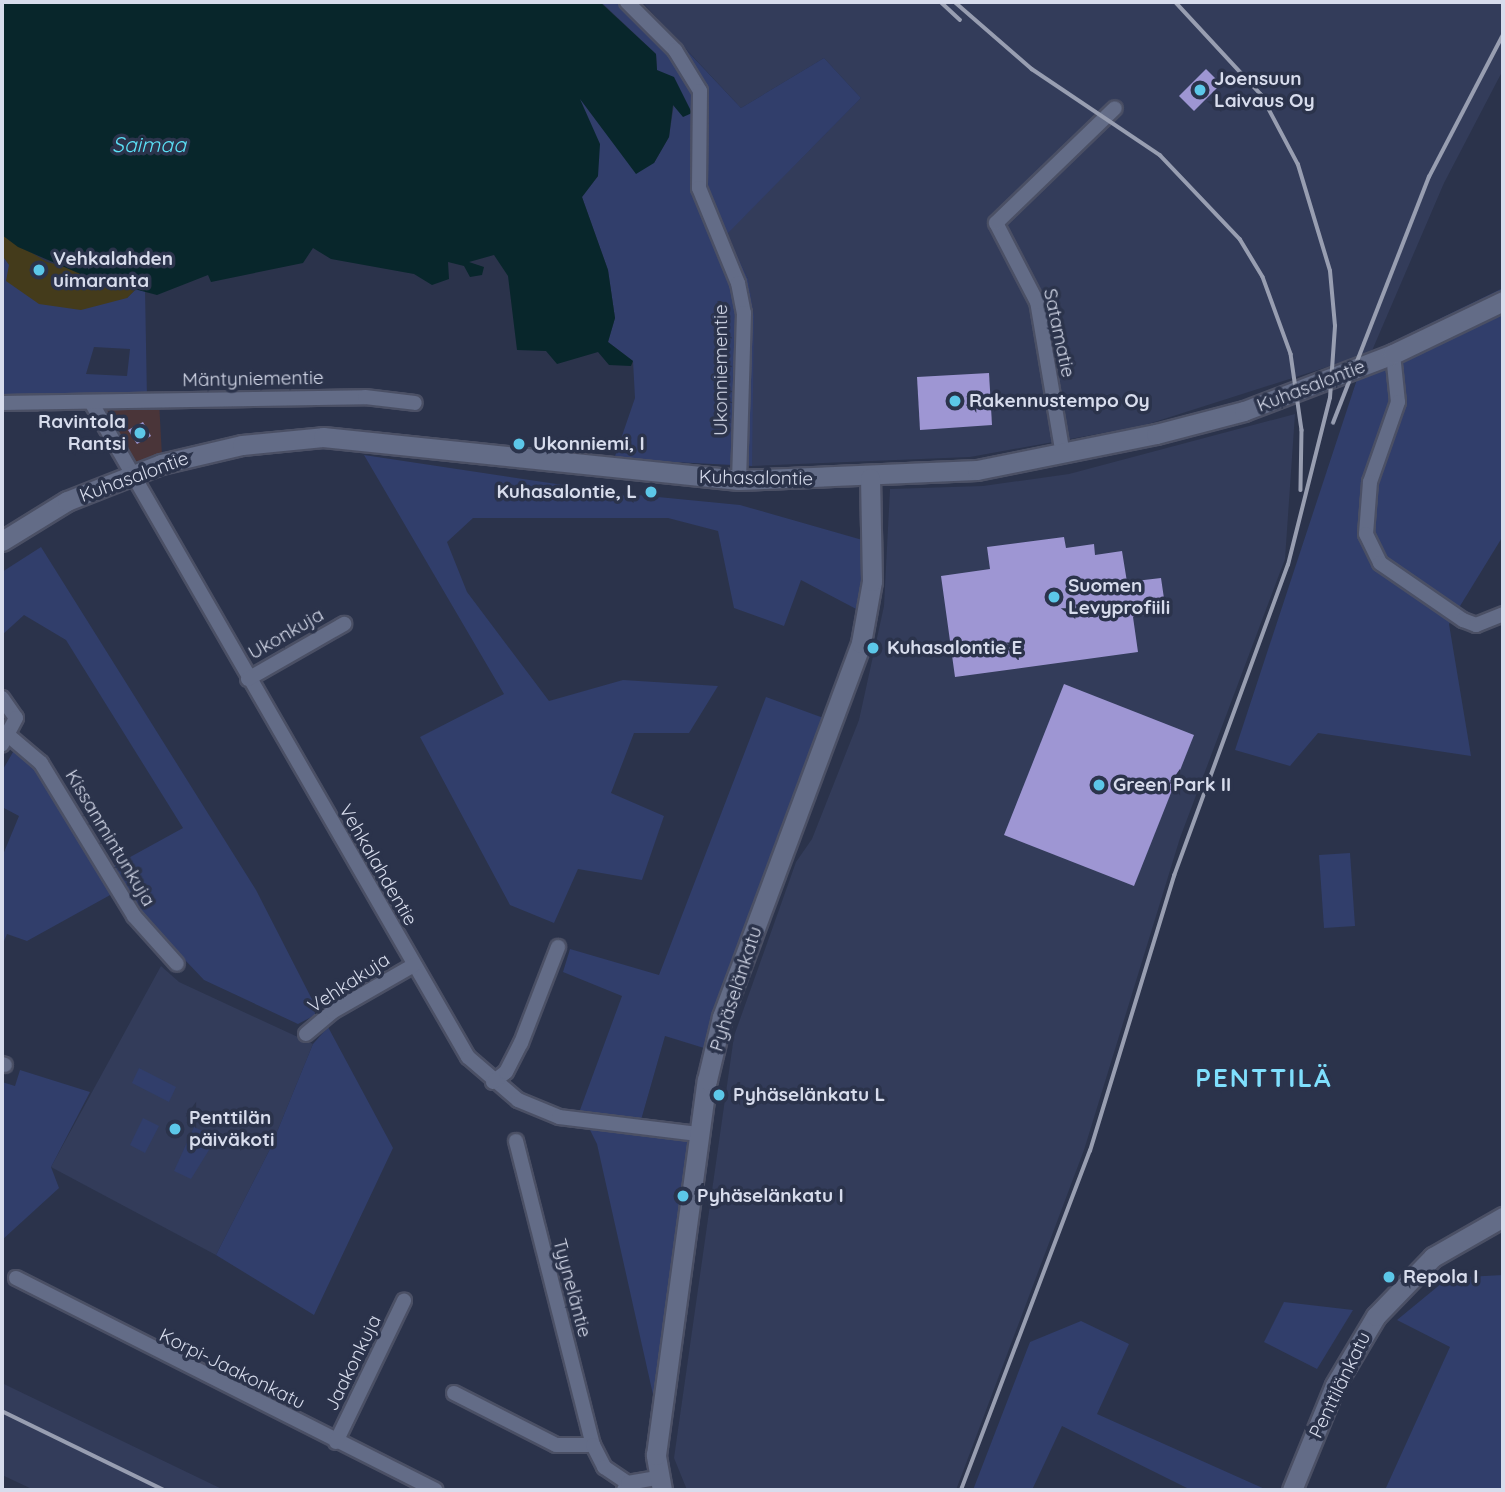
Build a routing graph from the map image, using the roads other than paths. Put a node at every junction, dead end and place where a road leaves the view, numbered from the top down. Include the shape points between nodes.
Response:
1 (627, 2) edge
2 (1115, 108) dead end
3 (1503, 301) edge
4 (1393, 354) junction
5 (91, 402) junction
6 (2, 403) edge
7 (415, 403) dead end
8 (1063, 455) junction
9 (131, 475) junction
10 (870, 478) junction
11 (739, 480) junction
12 (2, 541) edge
13 (1503, 614) edge
14 (344, 624) dead end
15 (248, 678) junction
16 (2, 698) edge
17 (5, 740) edge
18 (558, 947) dead end
19 (177, 964) dead end
20 (414, 965) junction
21 (306, 1034) dead end
22 (493, 1082) junction
23 (698, 1135) junction
24 (516, 1141) dead end
25 (1503, 1217) edge
26 (16, 1279) dead end
27 (404, 1301) dead end
28 (454, 1393) dead end
29 (336, 1442) junction
30 (593, 1445) junction
31 (659, 1484) edge
32 (626, 1486) edge
33 (435, 1490) edge
34 (1292, 1490) edge

1 - 11 street, Ukonniementie via 675,50 700,91 699,188 738,283 744,313
2 - 8 street, Satamatie via 996,223 1037,302
3 - 4 main road, Kuhasalontie
4 - 8 main road, Kuhasalontie via 1244,411
4 - 13 street via 1398,402 1370,482 1366,534 1380,563 1463,620 1476,625
5 - 6 street, Mäntyniementie
5 - 7 street, Mäntyniementie via 365,397
5 - 9 street, Vehkalahdentie
8 - 10 main road, Kuhasalontie
9 - 11 main road, Kuhasalontie via 202,453 323,437
9 - 12 main road, Kuhasalontie via 68,501
9 - 15 street, Vehkalahdentie
10 - 11 main road, Kuhasalontie
10 - 23 main road, Pyhäselänkatu via 872,581 861,643 722,1017
14 - 15 street, Ukonkuja
15 - 20 street, Vehkalahdentie
16 - 17 street via 15,711
17 - 19 street, Kissanmintunkuja via 50,775 134,916
18 - 22 street via 522,1043 506,1073
20 - 21 street, Vehkakuja via 332,1012
20 - 22 street, Vehkalahdentie via 468,1057
22 - 23 street, Vehkalahdentie via 559,1117
23 - 31 main road, Pyhäselänkatu
24 - 30 street, Tyyneläntie
25 - 34 main road, Penttilänkatu via 1433,1257 1376,1316 1335,1385
26 - 29 street, Korpi-Jaakonkatu
27 - 29 street, Jaakonkuja
28 - 30 street via 556,1445
29 - 33 street, Korpi-Jaakonkatu
30 - 32 street via 604,1467
31 - 32 street, Pyhäselänkatu

